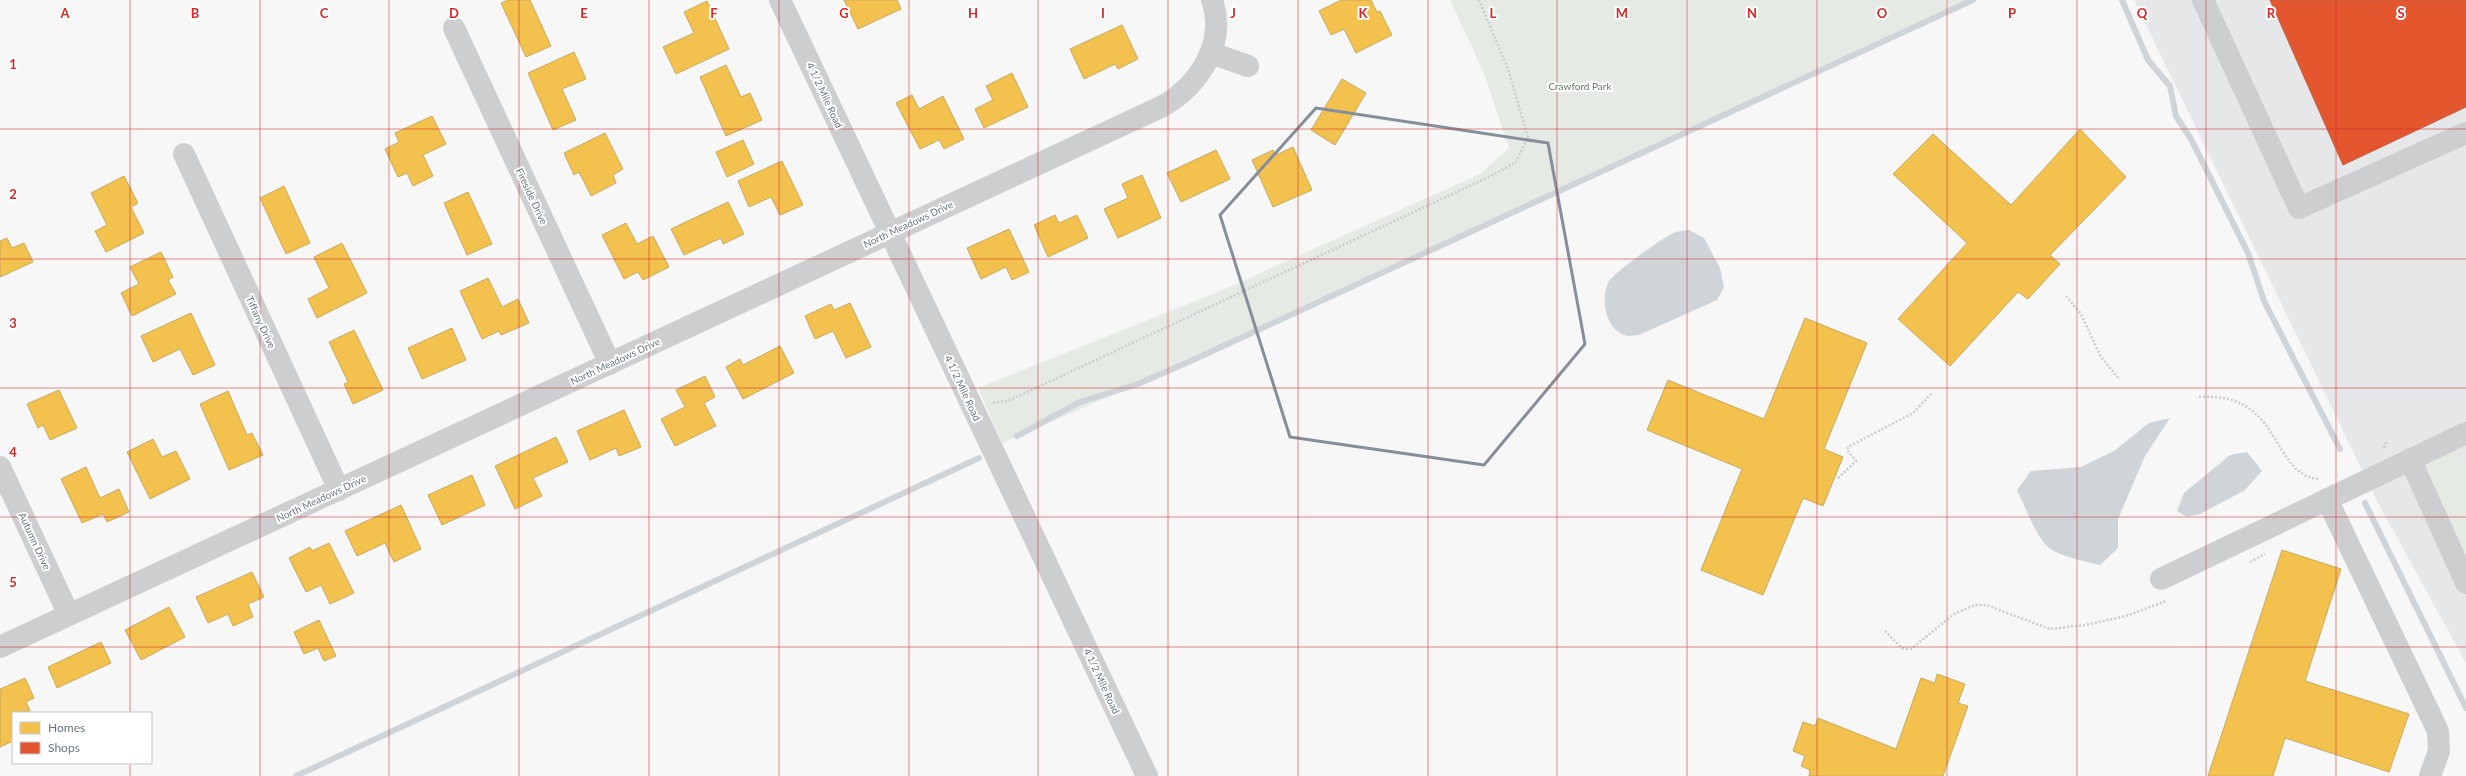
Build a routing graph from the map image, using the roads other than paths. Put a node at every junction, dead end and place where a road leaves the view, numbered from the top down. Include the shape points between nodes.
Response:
1 (780, 0) edge
2 (1212, 0) edge
3 (2203, 0) edge
4 (454, 28) dead end
5 (1211, 53) junction
6 (1248, 66) dead end
7 (2466, 132) edge
8 (184, 154) dead end
9 (890, 233) junction
10 (610, 364) junction
11 (2466, 433) edge
12 (2410, 458) junction
13 (0, 467) edge
14 (2326, 489) junction
15 (339, 490) junction
16 (2160, 579) dead end
17 (2466, 583) edge
18 (69, 615) junction
19 (0, 647) edge
20 (1147, 776) edge
21 (2430, 776) edge

1 - 9 street, 4 1/2 Mile Road
2 - 5 street, North Meadows Drive via 1216,29
3 - 7 street via 2300,208
4 - 10 street, Fireside Drive
5 - 6 street
5 - 9 street, North Meadows Drive via 1195,81 1177,98
8 - 15 street, Tiffany Drive
9 - 10 street, North Meadows Drive
9 - 20 street, 4 1/2 Mile Road
10 - 15 street, North Meadows Drive
11 - 12 street
12 - 14 street
12 - 17 street
13 - 18 street, Autumn Drive
14 - 16 street
14 - 21 street via 2438,731 2439,751
15 - 18 street, North Meadows Drive
18 - 19 street, North Meadows Drive

